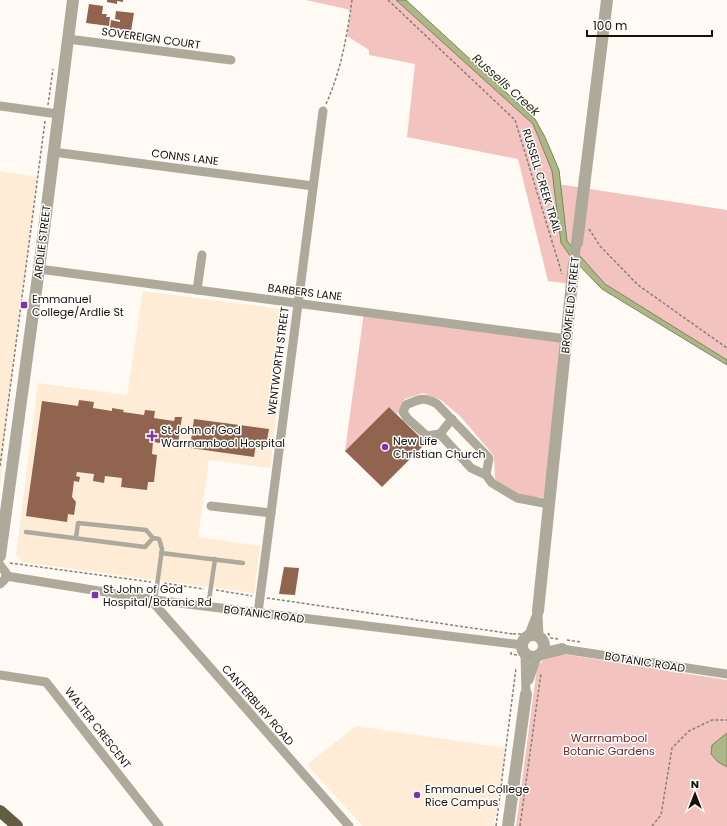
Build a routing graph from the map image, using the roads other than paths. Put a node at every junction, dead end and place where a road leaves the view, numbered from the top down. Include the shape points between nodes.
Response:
1 (73, 0) edge
2 (607, 0) edge
3 (68, 39) junction
4 (231, 60) dead end
5 (0, 106) edge
6 (323, 111) road end
7 (52, 113) junction
8 (54, 152) junction
9 (313, 186) junction
10 (577, 243) joint
11 (202, 255) dead end
12 (571, 268) joint
13 (39, 270) junction
14 (197, 290) junction
15 (298, 303) junction
16 (567, 339) junction
17 (452, 419) junction
18 (440, 434) junction
19 (486, 475) junction
20 (549, 504) junction
21 (211, 506) dead end
22 (271, 513) junction
23 (26, 532) dead end
24 (76, 538) junction
25 (153, 538) junction
26 (161, 552) junction
27 (0, 556) edge
28 (215, 559) junction
29 (243, 563) dead end
30 (0, 565) edge
31 (6, 576) junction
32 (0, 584) edge
33 (152, 600) junction
34 (208, 607) junction
35 (538, 611) joint
36 (258, 614) junction
37 (534, 647) junction
38 (562, 649) joint
39 (727, 674) edge
40 (0, 675) edge
41 (526, 694) joint
42 (0, 811) edge
43 (17, 826) edge
44 (159, 826) edge
45 (349, 826) edge
46 (508, 826) edge

1 - 3 street, ARDLIE STREET
2 - 10 street, BROMFIELD STREET
3 - 4 street, SOVEREIGN COURT
3 - 7 street, ARDLIE STREET
5 - 7 street
6 - 9 street, WENTWORTH STREET
7 - 8 street, ARDLIE STREET
8 - 9 street, CONNS LANE
8 - 13 street, ARDLIE STREET
9 - 15 street, WENTWORTH STREET
10 - 12 street, BROMFIELD STREET
11 - 14 street
12 - 16 street, BROMFIELD STREET
13 - 14 street, BARBERS LANE
13 - 27 street, ARDLIE STREET
14 - 15 street, BARBERS LANE
15 - 16 street, BARBERS LANE
15 - 22 street, WENTWORTH STREET
16 - 20 street, BROMFIELD STREET
17 - 18 street
17 - 18 street via 428,398 406,405 403,412 407,418 427,436
17 - 19 street via 489,458
18 - 19 street via 471,468
19 - 20 street via 492,483 517,498
20 - 35 street, BROMFIELD STREET
21 - 22 street
22 - 36 street, WENTWORTH STREET
23 - 24 lane
24 - 25 lane via 145,547
24 - 25 lane via 78,523 146,530
25 - 26 lane via 159,539
26 - 28 lane
26 - 33 lane
28 - 29 lane
28 - 34 lane
30 - 31 street
31 - 32 street
31 - 33 street, BOTANIC ROAD
33 - 34 street, BOTANIC ROAD
33 - 45 street, CANTERBURY ROAD
34 - 36 street, BOTANIC ROAD
35 - 37 street, BROMFIELD STREET
36 - 37 street, BOTANIC ROAD
37 - 38 street, BOTANIC ROAD
37 - 41 street, BROMFIELD STREET
38 - 39 street, BOTANIC ROAD
40 - 44 street, WALTER CRESCENT via 46,682
41 - 46 street, BROMFIELD STREET
42 - 43 highway

